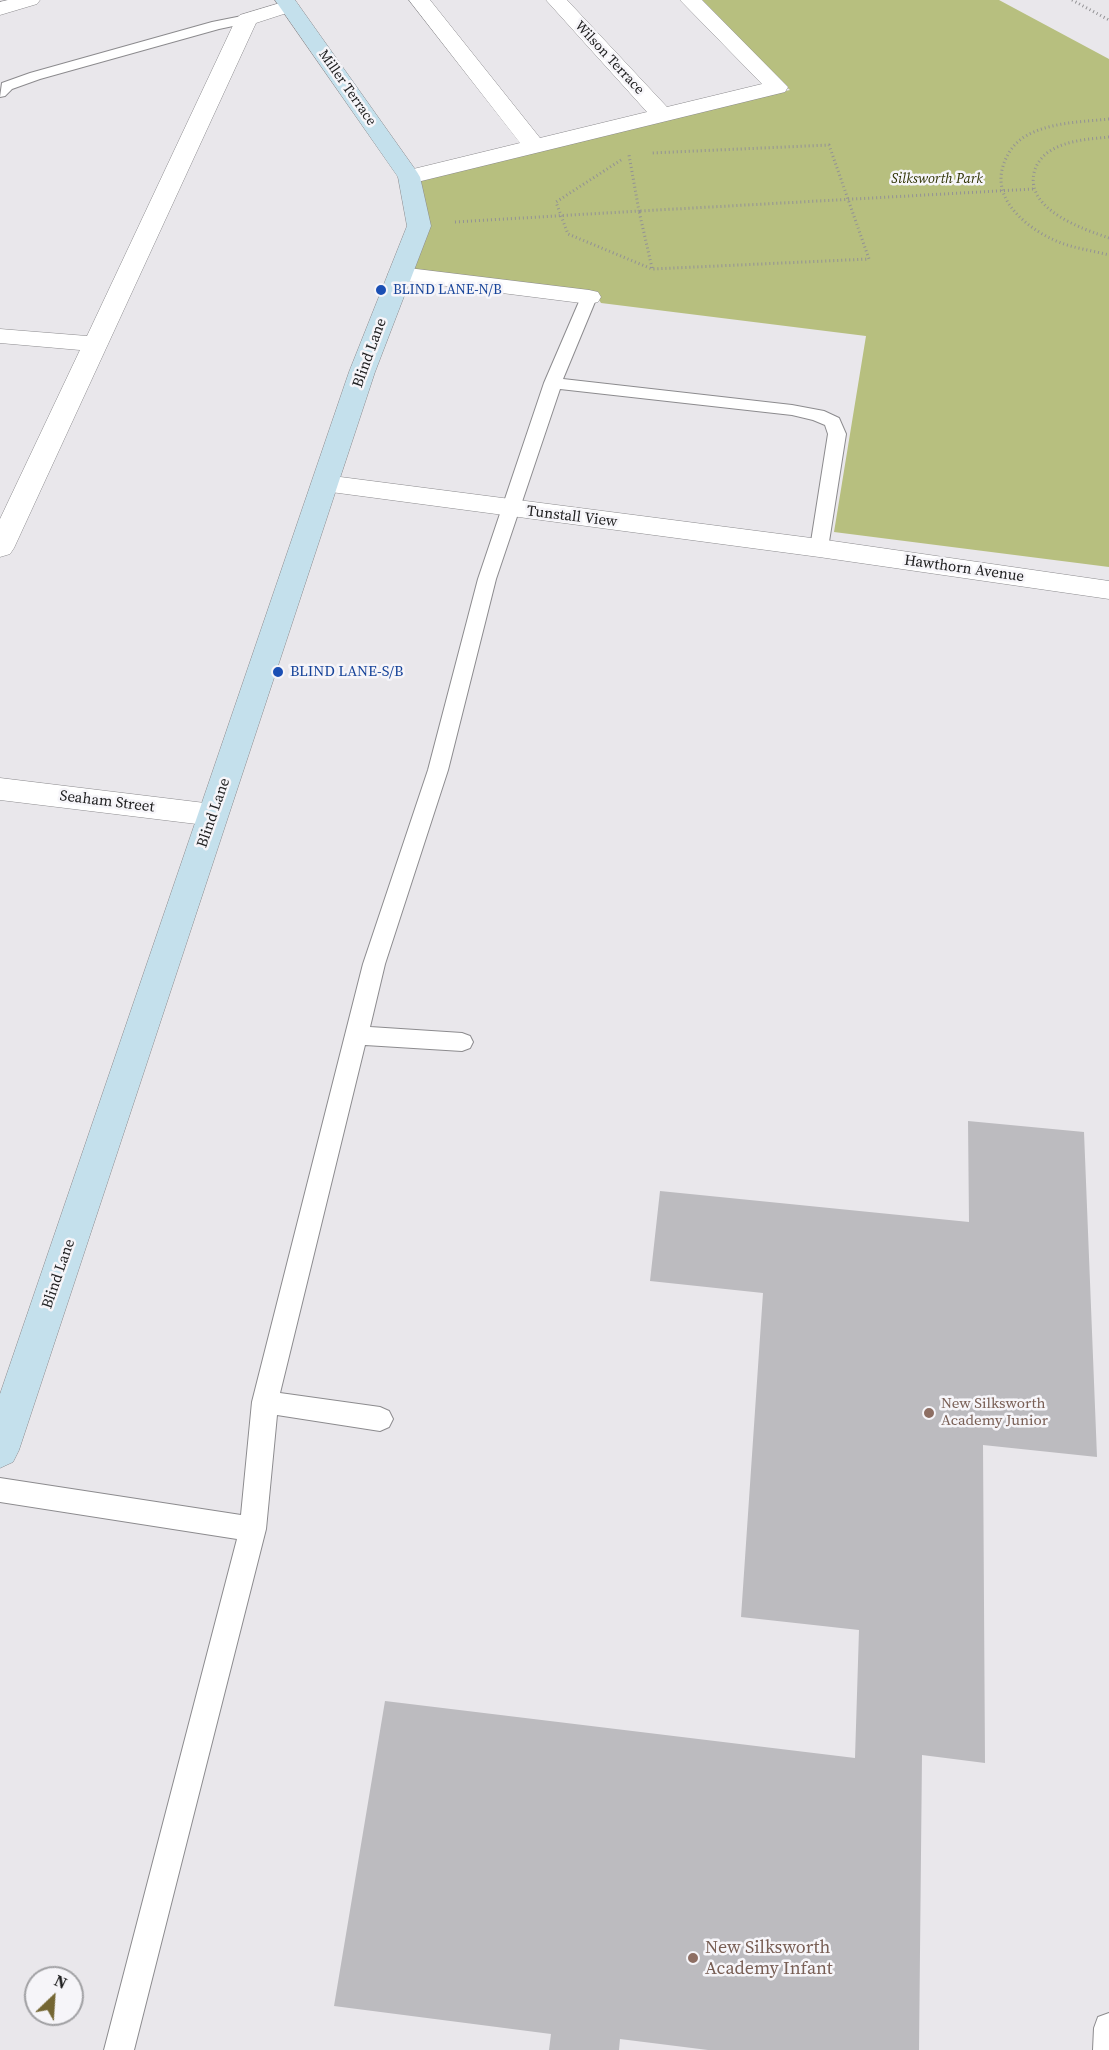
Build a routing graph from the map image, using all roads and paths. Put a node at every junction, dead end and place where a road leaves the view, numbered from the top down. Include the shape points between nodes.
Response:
1 (30, 0) edge
2 (419, 0) edge
3 (556, 0) edge
4 (690, 0) edge
5 (1072, 0) edge
6 (287, 3) edge
7 (0, 9) edge
8 (247, 19) junction
9 (1109, 20) edge
10 (0, 93) edge
11 (663, 116) junction
12 (1109, 119) edge
13 (1109, 137) edge
14 (534, 146) junction
15 (641, 154) dead end
16 (409, 177) junction
17 (1034, 189) junction
18 (1000, 191) junction
19 (848, 199) junction
20 (639, 211) junction
21 (559, 215) junction
22 (419, 226) junction
23 (1109, 238) edge
24 (1109, 255) edge
25 (652, 269) junction
26 (400, 274) junction
27 (589, 297) joint
28 (0, 336) edge
29 (95, 344) junction
30 (553, 383) junction
31 (325, 484) junction
32 (510, 509) junction
33 (0, 548) edge
34 (819, 548) junction
35 (1109, 590) edge
36 (0, 789) edge
37 (213, 815) junction
38 (356, 1035) junction
39 (462, 1042) dead end
40 (265, 1402) junction
41 (380, 1419) dead end
42 (0, 1450) edge
43 (0, 1490) edge
44 (253, 1529) junction
45 (1109, 2028) edge
46 (119, 2050) edge
47 (1107, 2050) edge

1 - 7 street
2 - 14 street
3 - 11 street, Wilson Terrace
4 - 11 street via 777,87
5 - 9 path
6 - 8 street
6 - 16 street, Miller Terrace
8 - 10 lane via 35,76
8 - 29 street
11 - 14 street
12 - 18 path via 1051,126 1018,141 1000,164
13 - 17 path via 1076,141 1047,153 1032,173
14 - 16 street
15 - 19 path via 829,145
16 - 22 street
17 - 18 path
17 - 23 path via 1044,208 1057,218
18 - 19 path
18 - 24 path via 1007,204 1035,229 1077,248
19 - 20 path
19 - 25 path via 869,259
20 - 21 path
20 - 21 path via 629,154 556,202
20 - 25 path
21 - 22 path
21 - 25 path via 568,234
22 - 26 street, Blind Lane
26 - 27 street
26 - 31 street, Blind Lane
27 - 30 lane
28 - 29 street
29 - 33 street
30 - 32 lane
30 - 34 lane via 792,410 833,422 837,434
31 - 32 street, Tunstall View
31 - 37 street, Blind Lane
32 - 34 street, Tunstall View
32 - 38 lane via 487,579 438,770 374,964
34 - 35 street, Hawthorn Avenue
36 - 37 street, Seaham Street
37 - 42 street, Blind Lane
38 - 39 lane
38 - 40 lane
40 - 41 lane
40 - 44 lane
43 - 44 lane
44 - 46 lane
45 - 47 lane

